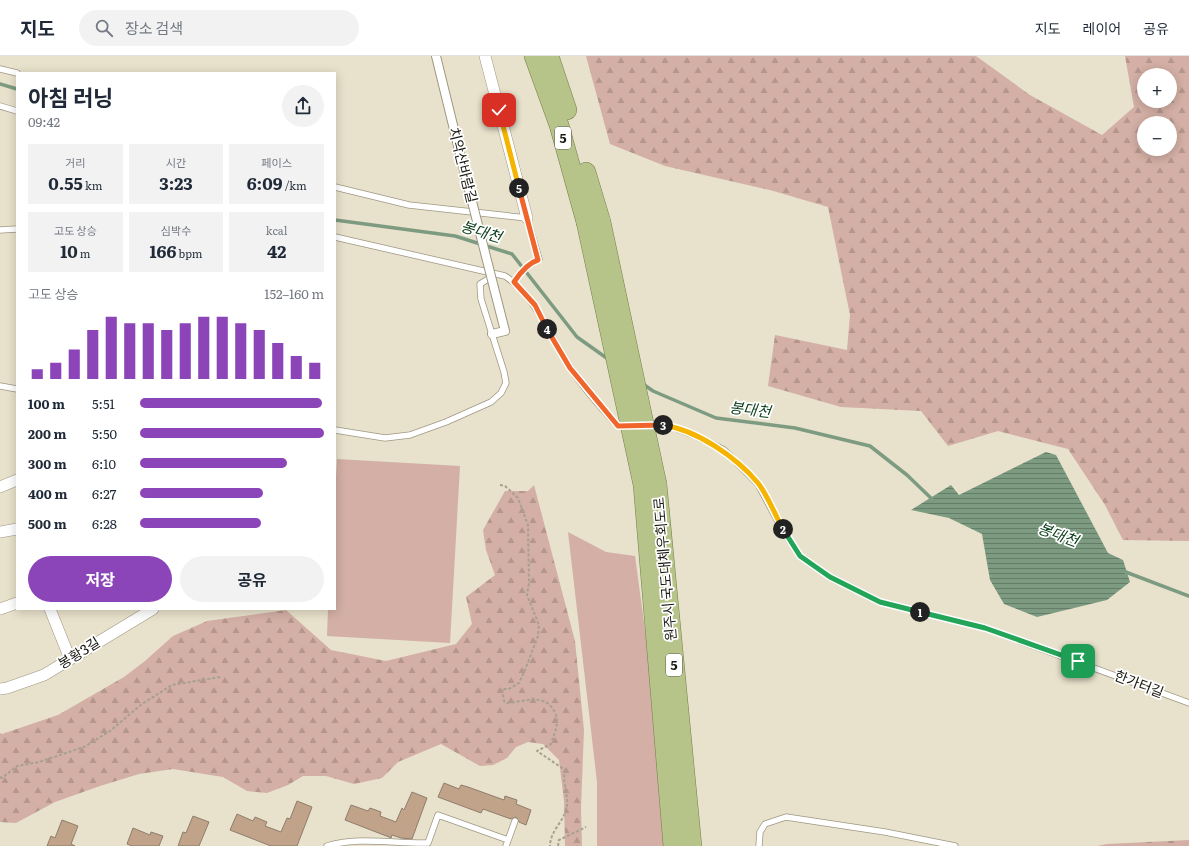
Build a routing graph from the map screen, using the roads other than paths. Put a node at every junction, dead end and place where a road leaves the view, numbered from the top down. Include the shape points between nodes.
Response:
1 (436, 56) edge
2 (485, 56) edge
3 (534, 56) edge
4 (549, 56) edge
5 (0, 69) edge
6 (16, 74) edge
7 (0, 106) edge
8 (16, 111) edge
9 (336, 187) edge
10 (526, 218) junction
11 (593, 222) junction
12 (16, 229) edge
13 (0, 230) edge
14 (336, 237) edge
15 (497, 274) junction
16 (514, 282) junction
17 (492, 334) junction
18 (0, 386) edge
19 (16, 389) edge
20 (634, 426) dead end
21 (641, 426) dead end
22 (336, 430) edge
23 (16, 480) edge
24 (650, 484) junction
25 (0, 487) edge
26 (16, 529) edge
27 (0, 532) edge
28 (16, 603) edge
29 (0, 609) edge
30 (50, 610) edge
31 (151, 610) edge
32 (70, 659) junction
33 (0, 689) edge
34 (1189, 703) edge
35 (515, 821) dead end
36 (508, 840) junction
37 (417, 845) edge
38 (327, 846) edge
39 (506, 846) edge
40 (673, 846) edge
41 (692, 846) edge
42 (759, 846) edge
43 (955, 846) edge

1 - 17 street, 치악산바람길, bridge via 505,331
2 - 10 street
3 - 11 highway, 5
4 - 11 highway, 5 via 568,111
5 - 6 lane
7 - 8 lane
9 - 10 lane via 410,205
10 - 16 lane via 538,260 518,275
11 - 24 highway, 5, bridge
12 - 13 lane
14 - 15 lane
15 - 16 lane
15 - 17 lane via 480,284 481,300
16 - 20 lane via 535,305 570,368 596,402 618,426
17 - 22 lane via 506,383 501,393 491,402 410,435 385,438
18 - 19 lane
21 - 34 lane, 한가터길 via 665,424 724,450 758,484 800,556 830,577 880,602 985,628
23 - 25 street
24 - 40 highway, 원주시 국도대체우회도로 / 5
24 - 41 highway, 원주시 국도대체우회도로 / 5
26 - 27 street
28 - 29 street
30 - 32 street
31 - 32 street, 봉황3길
32 - 33 street, 봉황3길 via 44,675
35 - 36 lane
36 - 37 lane via 438,815 428,843
36 - 39 lane
37 - 38 lane via 348,840
42 - 43 lane via 760,832 764,824 786,817

